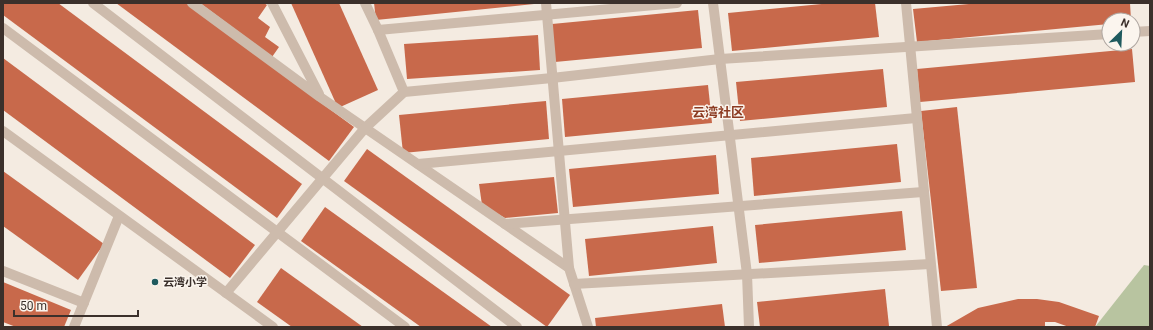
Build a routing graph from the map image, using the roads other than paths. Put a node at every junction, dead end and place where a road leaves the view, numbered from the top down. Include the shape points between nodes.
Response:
1 (93, 3) edge
2 (192, 3) edge
3 (272, 3) edge
4 (365, 3) edge
5 (546, 3) edge
6 (677, 3) edge
7 (713, 3) edge
8 (906, 3) edge
9 (547, 14) junction
10 (3, 28) edge
11 (378, 30) junction
12 (1101, 35) edge
13 (910, 47) junction
14 (720, 59) junction
15 (552, 78) junction
16 (404, 92) junction
17 (320, 97) junction
18 (916, 118) junction
19 (365, 128) junction
20 (3, 131) edge
21 (730, 135) junction
22 (559, 151) junction
23 (418, 164) junction
24 (323, 178) junction
25 (923, 192) junction
26 (738, 207) junction
27 (119, 216) junction
28 (565, 220) junction
29 (505, 224) junction
30 (277, 232) junction
31 (930, 264) junction
32 (569, 268) junction
33 (3, 271) edge
34 (747, 274) junction
35 (574, 284) junction
36 (226, 293) junction
37 (84, 303) junction
38 (74, 327) edge
39 (273, 327) edge
40 (405, 327) edge
41 (517, 327) edge
42 (588, 327) edge
43 (749, 327) edge
44 (937, 327) edge

1 - 24 street
2 - 17 street
3 - 17 street
4 - 11 street
5 - 9 street
6 - 9 street
7 - 14 street
8 - 13 street
9 - 11 street
9 - 15 street
10 - 30 street
11 - 16 street
12 - 13 street
13 - 14 street
13 - 18 street
14 - 15 street
14 - 21 street
15 - 16 street
15 - 22 street
16 - 19 street
17 - 19 street
18 - 21 street
18 - 25 street
19 - 23 street
19 - 24 street
20 - 27 street
21 - 22 street
21 - 26 street
22 - 23 street
22 - 28 street
23 - 29 street
24 - 30 street
24 - 41 street
25 - 26 street
25 - 31 street
26 - 28 street
26 - 34 street
27 - 36 street
27 - 37 street
28 - 29 street
28 - 32 street
29 - 32 street
30 - 36 street
30 - 40 street
31 - 34 street
31 - 44 street
32 - 35 street
33 - 37 street
34 - 35 street
34 - 43 street
35 - 42 street
36 - 39 street
37 - 38 street

